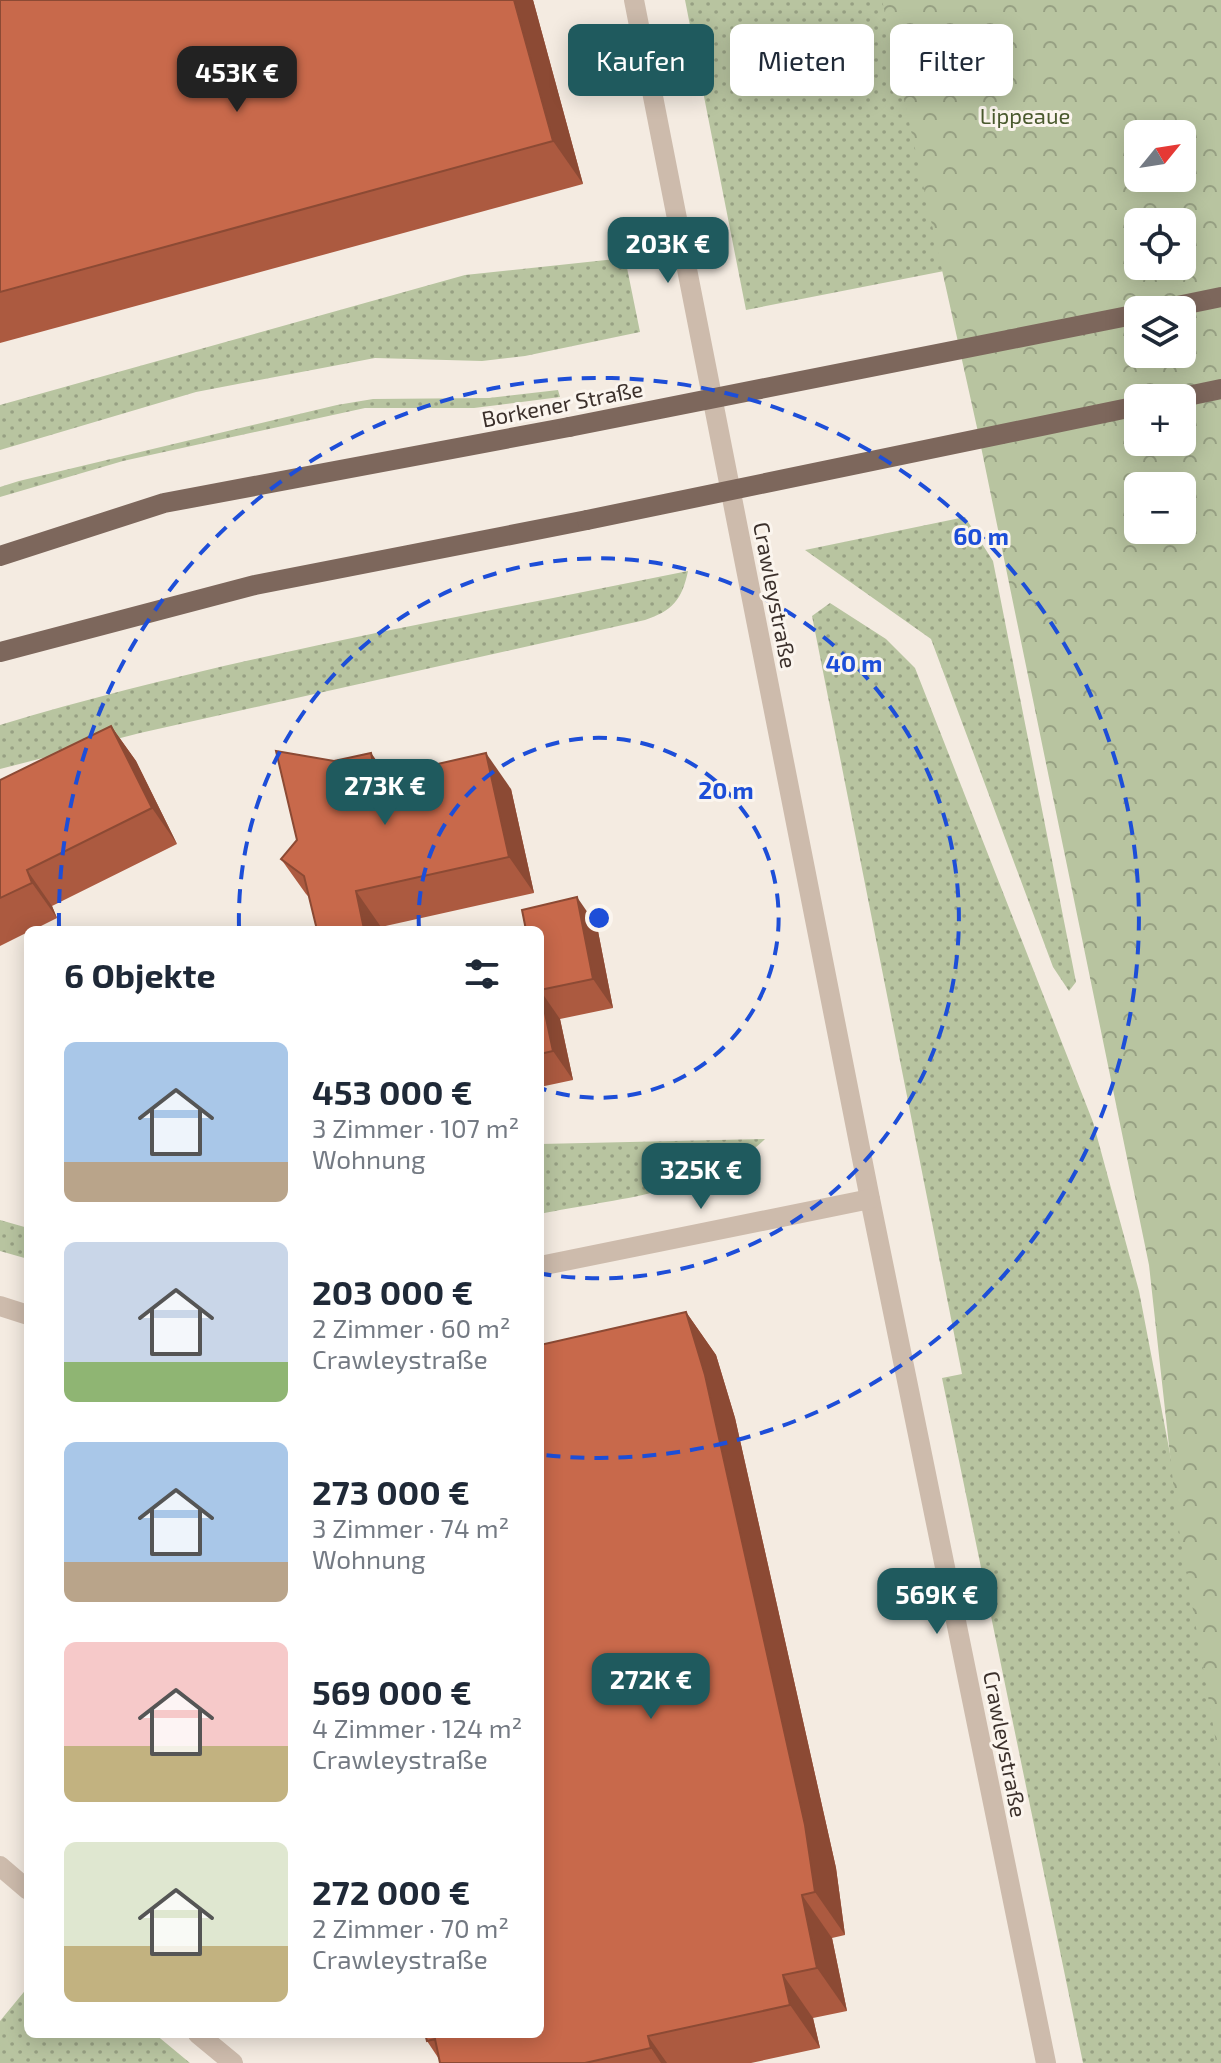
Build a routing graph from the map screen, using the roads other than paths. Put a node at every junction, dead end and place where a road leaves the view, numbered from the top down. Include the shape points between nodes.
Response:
1 (634, 0) edge
2 (1221, 297) edge
3 (1196, 302) edge
4 (1124, 317) edge
5 (1221, 389) edge
6 (1196, 394) edge
7 (1124, 409) edge
8 (0, 556) edge
9 (0, 652) edge
10 (870, 1199) junction
11 (544, 1265) edge
12 (0, 1306) edge
13 (24, 1314) edge
14 (0, 1866) edge
15 (24, 1887) edge
16 (203, 2038) edge
17 (233, 2063) edge
18 (1046, 2063) edge

1 - 10 street, Crawleystraße
2 - 3 main road
4 - 8 main road, Borkener Straße, bridge via 164,503
5 - 6 main road
7 - 9 main road, bridge via 255,585
10 - 11 street
10 - 18 street, Crawleystraße
12 - 13 street
14 - 15 street
16 - 17 street

